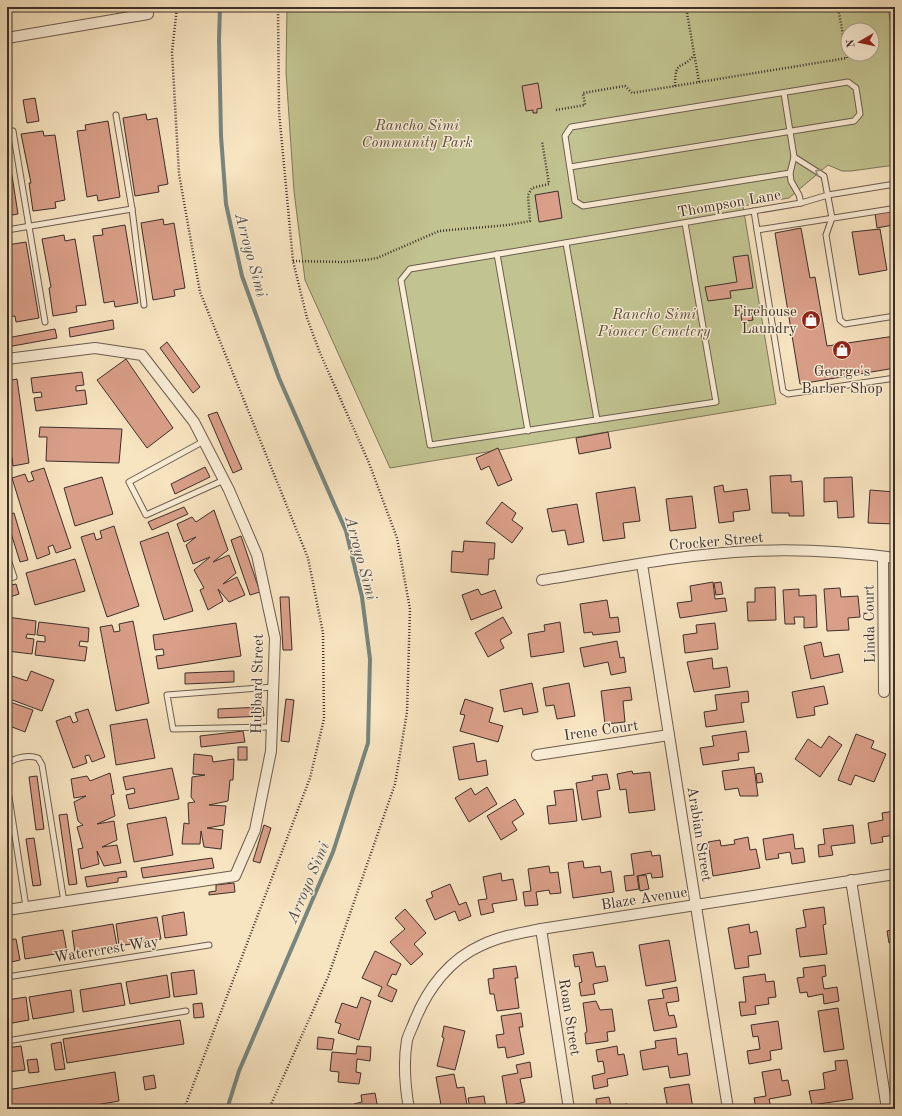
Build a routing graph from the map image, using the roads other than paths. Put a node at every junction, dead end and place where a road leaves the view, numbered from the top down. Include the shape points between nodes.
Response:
1 (147, 7) edge
2 (7, 38) edge
3 (784, 93) junction
4 (116, 115) dead end
5 (12, 132) dead end
6 (790, 132) junction
7 (794, 157) junction
8 (570, 167) junction
9 (790, 173) junction
10 (895, 184) edge
11 (828, 195) junction
12 (801, 203) junction
13 (132, 209) junction
14 (754, 211) junction
15 (895, 212) edge
16 (832, 218) junction
17 (685, 223) junction
18 (29, 226) junction
19 (7, 230) edge
20 (757, 230) junction
21 (566, 242) junction
22 (497, 254) junction
23 (144, 305) dead end
24 (895, 316) edge
25 (45, 322) dead end
26 (7, 358) edge
27 (895, 378) edge
28 (597, 420) junction
29 (528, 431) junction
30 (204, 441) junction
31 (224, 480) junction
32 (7, 556) edge
33 (883, 557) junction
34 (895, 558) edge
35 (642, 564) junction
36 (7, 580) edge
37 (542, 580) dead end
38 (273, 687) junction
39 (884, 692) dead end
40 (272, 727) junction
41 (669, 735) junction
42 (537, 755) dead end
43 (7, 764) edge
44 (7, 784) edge
45 (895, 874) edge
46 (851, 880) junction
47 (64, 902) junction
48 (696, 905) junction
49 (26, 907) junction
50 (7, 910) edge
51 (541, 929) junction
52 (209, 945) dead end
53 (7, 977) edge
54 (186, 1011) dead end
55 (7, 1041) edge
56 (409, 1109) edge
57 (569, 1109) edge
58 (728, 1109) edge
59 (887, 1109) edge

1 - 2 street via 148,14
3 - 6 lane
3 - 6 lane via 848,82 856,88 860,114 854,122
3 - 8 lane via 571,127 565,136
4 - 13 lane
5 - 18 lane
6 - 7 lane
6 - 8 lane
7 - 9 lane
11 -> 7 lane via 824,176
8 - 9 lane via 575,201 583,206
9 - 12 lane
10 - 11 lane, Thompson Lane
11 - 12 lane, Thompson Lane
11 - 16 lane
12 - 14 lane, Thompson Lane
13 - 18 lane
13 - 23 lane
14 - 17 lane, Thompson Lane
14 - 20 lane
15 - 16 lane via 891,209
16 - 20 lane
16 - 24 lane via 826,235 840,320 845,324
17 - 21 lane, Thompson Lane
17 - 28 lane via 716,402
18 - 19 lane
18 - 25 lane
20 - 27 lane via 783,391 788,394
21 - 22 lane, Thompson Lane
21 - 28 lane
22 - 29 lane
22 - 29 lane, Thompson Lane via 410,269 402,280 430,445
26 - 30 street, Hubbard Street via 95,348 142,355 194,422
28 - 29 lane
30 - 31 street, Hubbard Street
30 - 31 lane via 129,482 146,515
31 - 38 street, Hubbard Street via 257,555 275,638
32 - 36 lane via 14,577
33 - 34 street, Crocker Street
33 - 35 street, Crocker Street via 753,551
33 - 39 street, Linda Court
35 - 37 street, Crocker Street
35 - 41 street, Arabian Street
38 - 40 street, Hubbard Street
38 - 40 lane via 167,695 173,729
40 - 47 street, Hubbard Street via 271,751 255,830 235,876
41 - 42 street, Irene Court
41 - 48 street, Arabian Street
43 - 47 lane via 32,756 38,758 42,765
44 - 49 lane
45 - 46 street, Blaze Avenue
46 - 48 street, Blaze Avenue
46 - 59 street
47 - 49 street, Hubbard Street
48 - 51 street, Blaze Avenue
48 - 58 street, Arabian Street
49 - 50 street, Hubbard Street
51 - 56 street, Blaze Avenue via 481,945 450,966 435,982 420,1008 408,1038 404,1069
51 - 57 street, Roan Street
52 - 53 lane, Watercrest Way
54 - 55 lane

